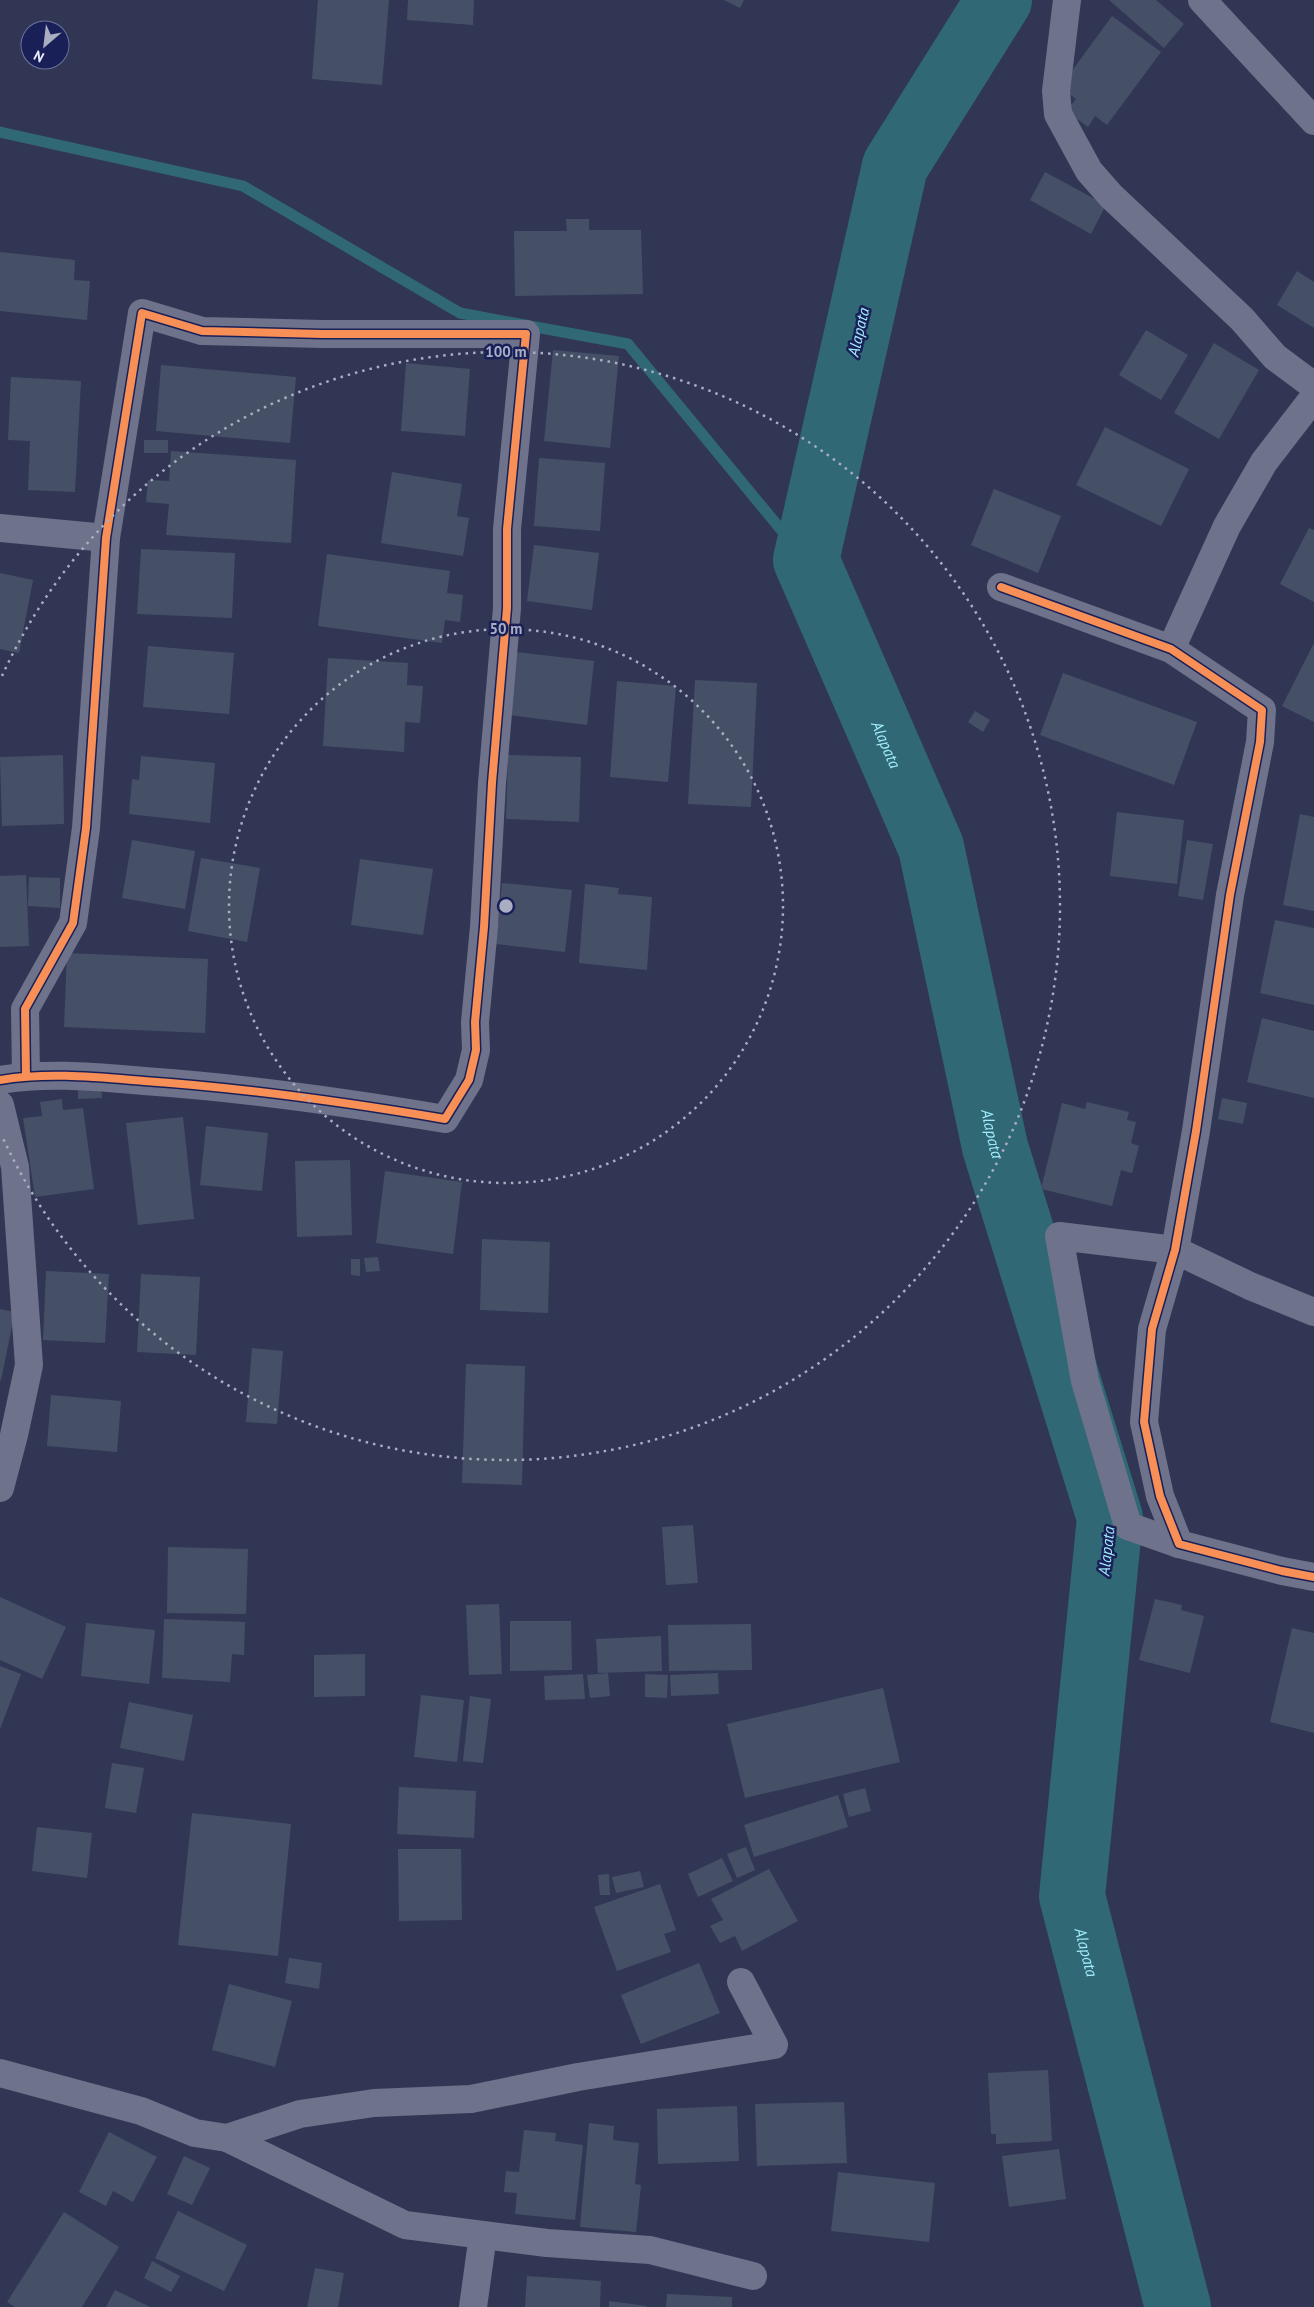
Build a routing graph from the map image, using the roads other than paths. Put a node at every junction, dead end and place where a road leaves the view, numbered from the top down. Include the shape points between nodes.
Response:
1 (1067, 0) edge
2 (1202, 0) edge
3 (1314, 121) edge
4 (1314, 386) edge
5 (1314, 397) edge
6 (0, 528) edge
7 (106, 538) junction
8 (1001, 587) dead end
9 (1171, 649) junction
10 (13, 1078) edge
11 (0, 1105) edge
12 (1175, 1250) junction
13 (1314, 1312) edge
14 (0, 1488) edge
15 (1179, 1544) junction
16 (1314, 1577) edge
17 (741, 1982) dead end
18 (0, 2073) edge
19 (227, 2138) junction
20 (482, 2235) junction
21 (753, 2276) dead end
22 (473, 2307) edge

1 - 4 street via 1056,91 1058,114 1089,170 1110,196 1242,319 1275,357
2 - 3 street
5 - 9 street via 1264,462 1227,526
6 - 7 street
7 - 10 street via 86,828 73,923 25,1009
7 - 10 street via 142,313 202,331 526,334 507,529 507,608 475,1022 476,1050 469,1080 445,1119 227,1087 60,1075
8 - 9 street
9 - 12 street via 1262,710 1260,742 1230,895 1196,1131
11 - 14 street via 15,1167 29,1365
12 - 13 street
12 - 15 street via 1152,1329 1144,1422 1160,1496
12 - 15 street via 1059,1236 1085,1381 1128,1526
15 - 16 street
17 - 19 street via 774,2044 578,2077 471,2099 374,2103 300,2114
18 - 19 street via 141,2111 195,2133
19 - 20 street via 405,2225
20 - 21 street via 650,2250
20 - 22 street

